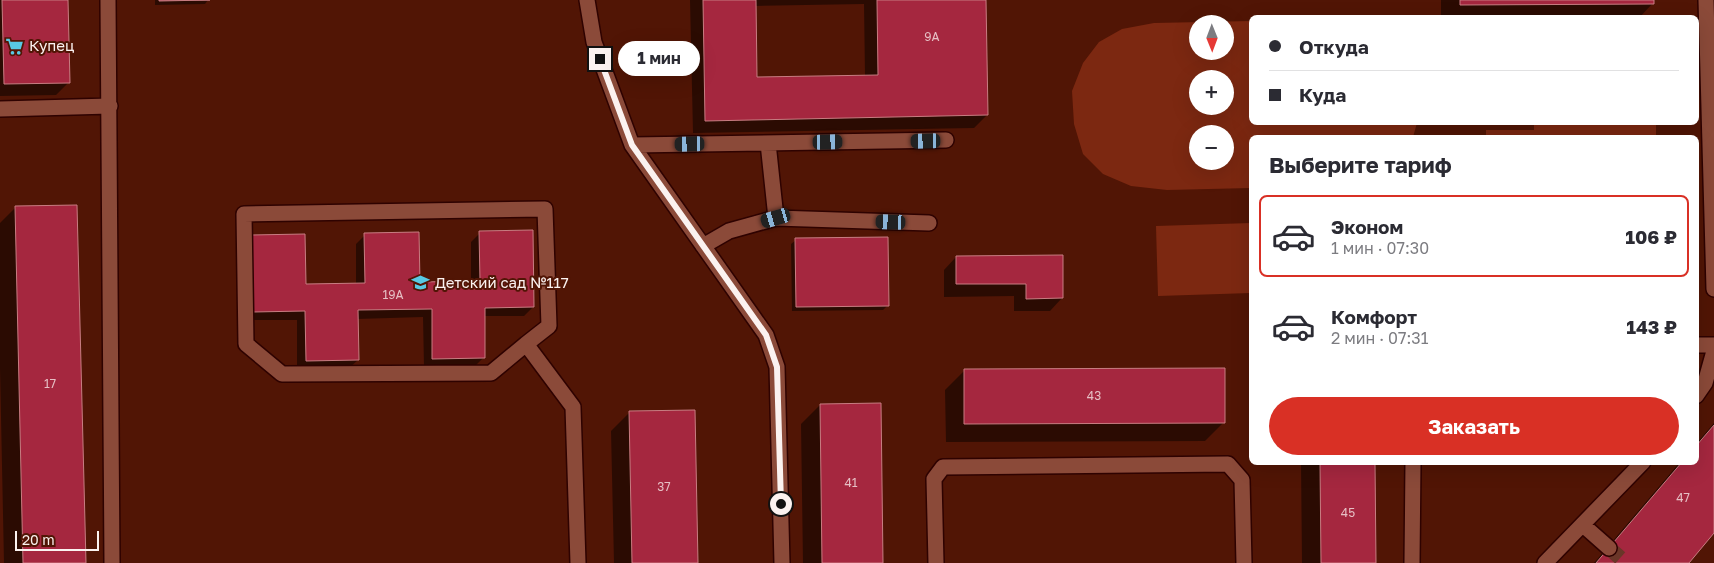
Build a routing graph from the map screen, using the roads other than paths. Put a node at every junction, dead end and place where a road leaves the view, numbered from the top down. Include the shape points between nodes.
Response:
1 (108, 0) edge
2 (587, 0) edge
3 (1706, 0) edge
4 (1702, 54) edge
5 (110, 106) junction
6 (0, 109) edge
7 (946, 140) dead end
8 (768, 143) junction
9 (632, 145) junction
10 (776, 218) junction
11 (929, 223) dead end
12 (703, 246) junction
13 (1714, 288) edge
14 (526, 344) junction
15 (1699, 345) edge
16 (1714, 345) edge
17 (1714, 351) edge
18 (1699, 392) edge
19 (1413, 465) edge
20 (1640, 465) edge
21 (1583, 525) junction
22 (1608, 548) tunnel mouth
23 (112, 563) edge
24 (578, 563) edge
25 (782, 563) edge
26 (936, 563) edge
27 (1244, 563) edge
28 (1412, 563) edge
29 (1546, 563) edge

1 - 5 street
2 - 9 street via 594,42
3 - 4 street
4 - 13 street
5 - 6 street
5 - 23 street
7 - 8 street
8 - 9 street
8 - 10 street
9 - 12 street
10 - 11 street
10 - 12 street via 729,231
12 - 25 street via 766,335 777,367
14 - 14 street via 491,373 282,374 246,344 244,214 545,209 549,326
14 - 24 street via 573,406
15 - 16 street
17 - 18 street via 1705,383
19 - 28 street
20 - 21 street
21 - 22 street
21 - 29 street
26 - 27 street via 934,479 943,467 1228,464 1242,480

